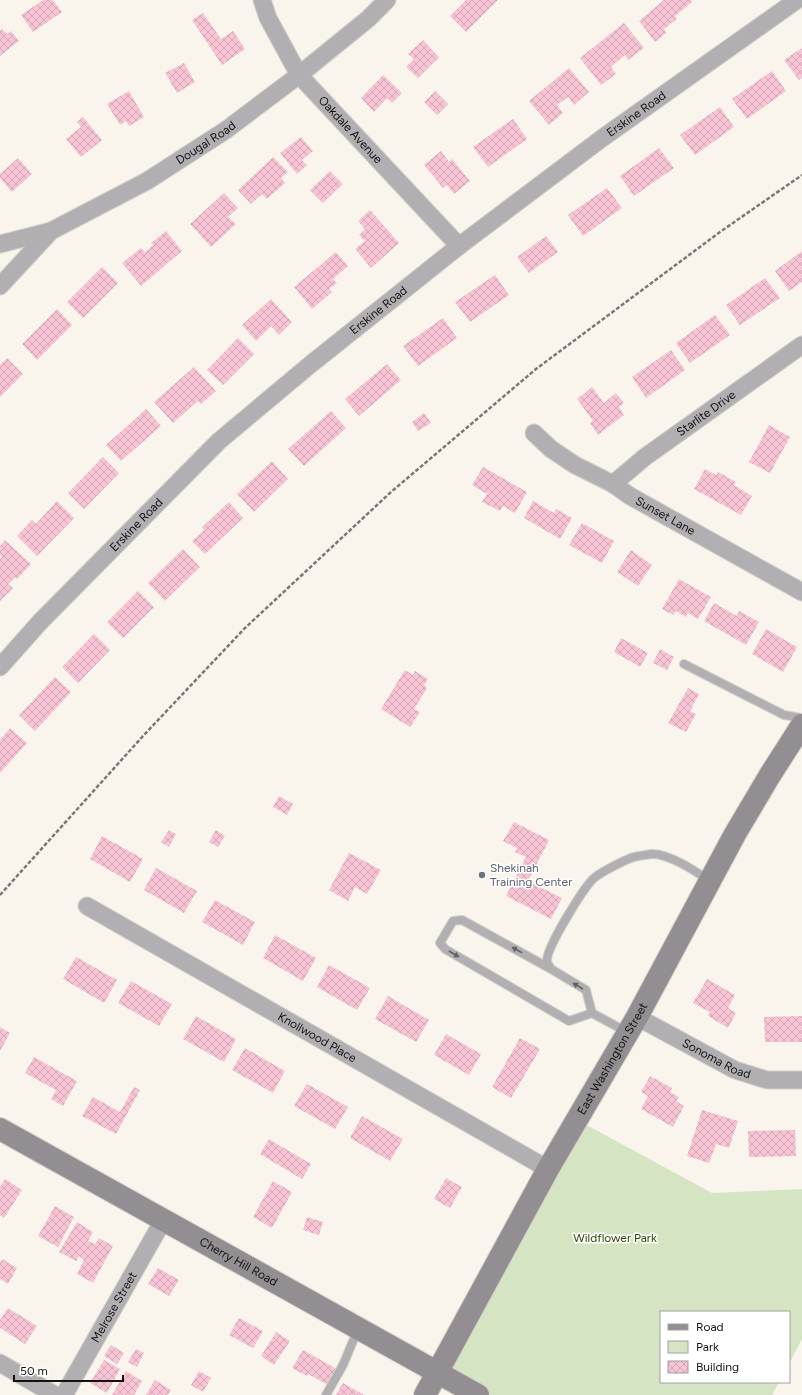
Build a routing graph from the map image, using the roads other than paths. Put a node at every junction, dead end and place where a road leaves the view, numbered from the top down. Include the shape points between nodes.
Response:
1 (262, 0) edge
2 (388, 0) edge
3 (797, 0) edge
4 (299, 75) junction
5 (51, 231) junction
6 (0, 244) edge
7 (459, 246) junction
8 (0, 286) edge
9 (802, 345) edge
10 (534, 433) dead end
11 (613, 484) junction
12 (802, 592) edge
13 (684, 664) dead end
14 (0, 667) edge
15 (802, 718) edge
16 (802, 725) edge
17 (710, 881) junction
18 (87, 906) dead end
19 (551, 969) junction
20 (592, 1013) junction
21 (632, 1025) junction
22 (802, 1080) edge
23 (0, 1129) edge
24 (548, 1168) junction
25 (164, 1219) junction
26 (359, 1328) junction
27 (0, 1363) edge
28 (438, 1373) junction
29 (55, 1395) edge
30 (64, 1395) edge
31 (326, 1395) edge
32 (425, 1395) edge
33 (478, 1395) edge

1 - 4 street, Oakdale Avenue via 268,18
2 - 4 street, Dougal Road
3 - 7 street, Erskine Road via 601,140
4 - 5 street, Dougal Road via 226,130 147,181
4 - 7 street, Oakdale Avenue
5 - 6 street, Dougal Road
5 - 8 street
7 - 14 street, Erskine Road via 219,441 40,622
9 - 11 street, Starlite Drive via 645,457
10 - 11 street, Sunset Lane via 551,449 575,465
11 - 12 street, Sunset Lane
13 - 15 lane via 784,715
16 - 17 street, East Washington Street via 742,821
17 - 19 lane via 668,858 652,854 631,858 611,868 594,878 579,896 549,950 547,961
17 - 21 street, East Washington Street
18 - 24 street, Knollwood Place
20 -> 19 lane via 586,990
19 -> 20 lane via 462,920 453,921 440,943 445,949 568,1021
20 - 21 lane
21 - 22 street, Sonoma Road via 735,1070 767,1080
21 - 24 street, East Washington Street
23 - 25 street, Cherry Hill Road
24 - 28 street, East Washington Street
25 - 26 street, Cherry Hill Road
25 - 30 street, Melrose Street
26 - 28 street, Cherry Hill Road
26 - 31 lane
27 - 29 street
28 - 32 street, East Washington Street
28 - 33 street, Cherry Hill Road

